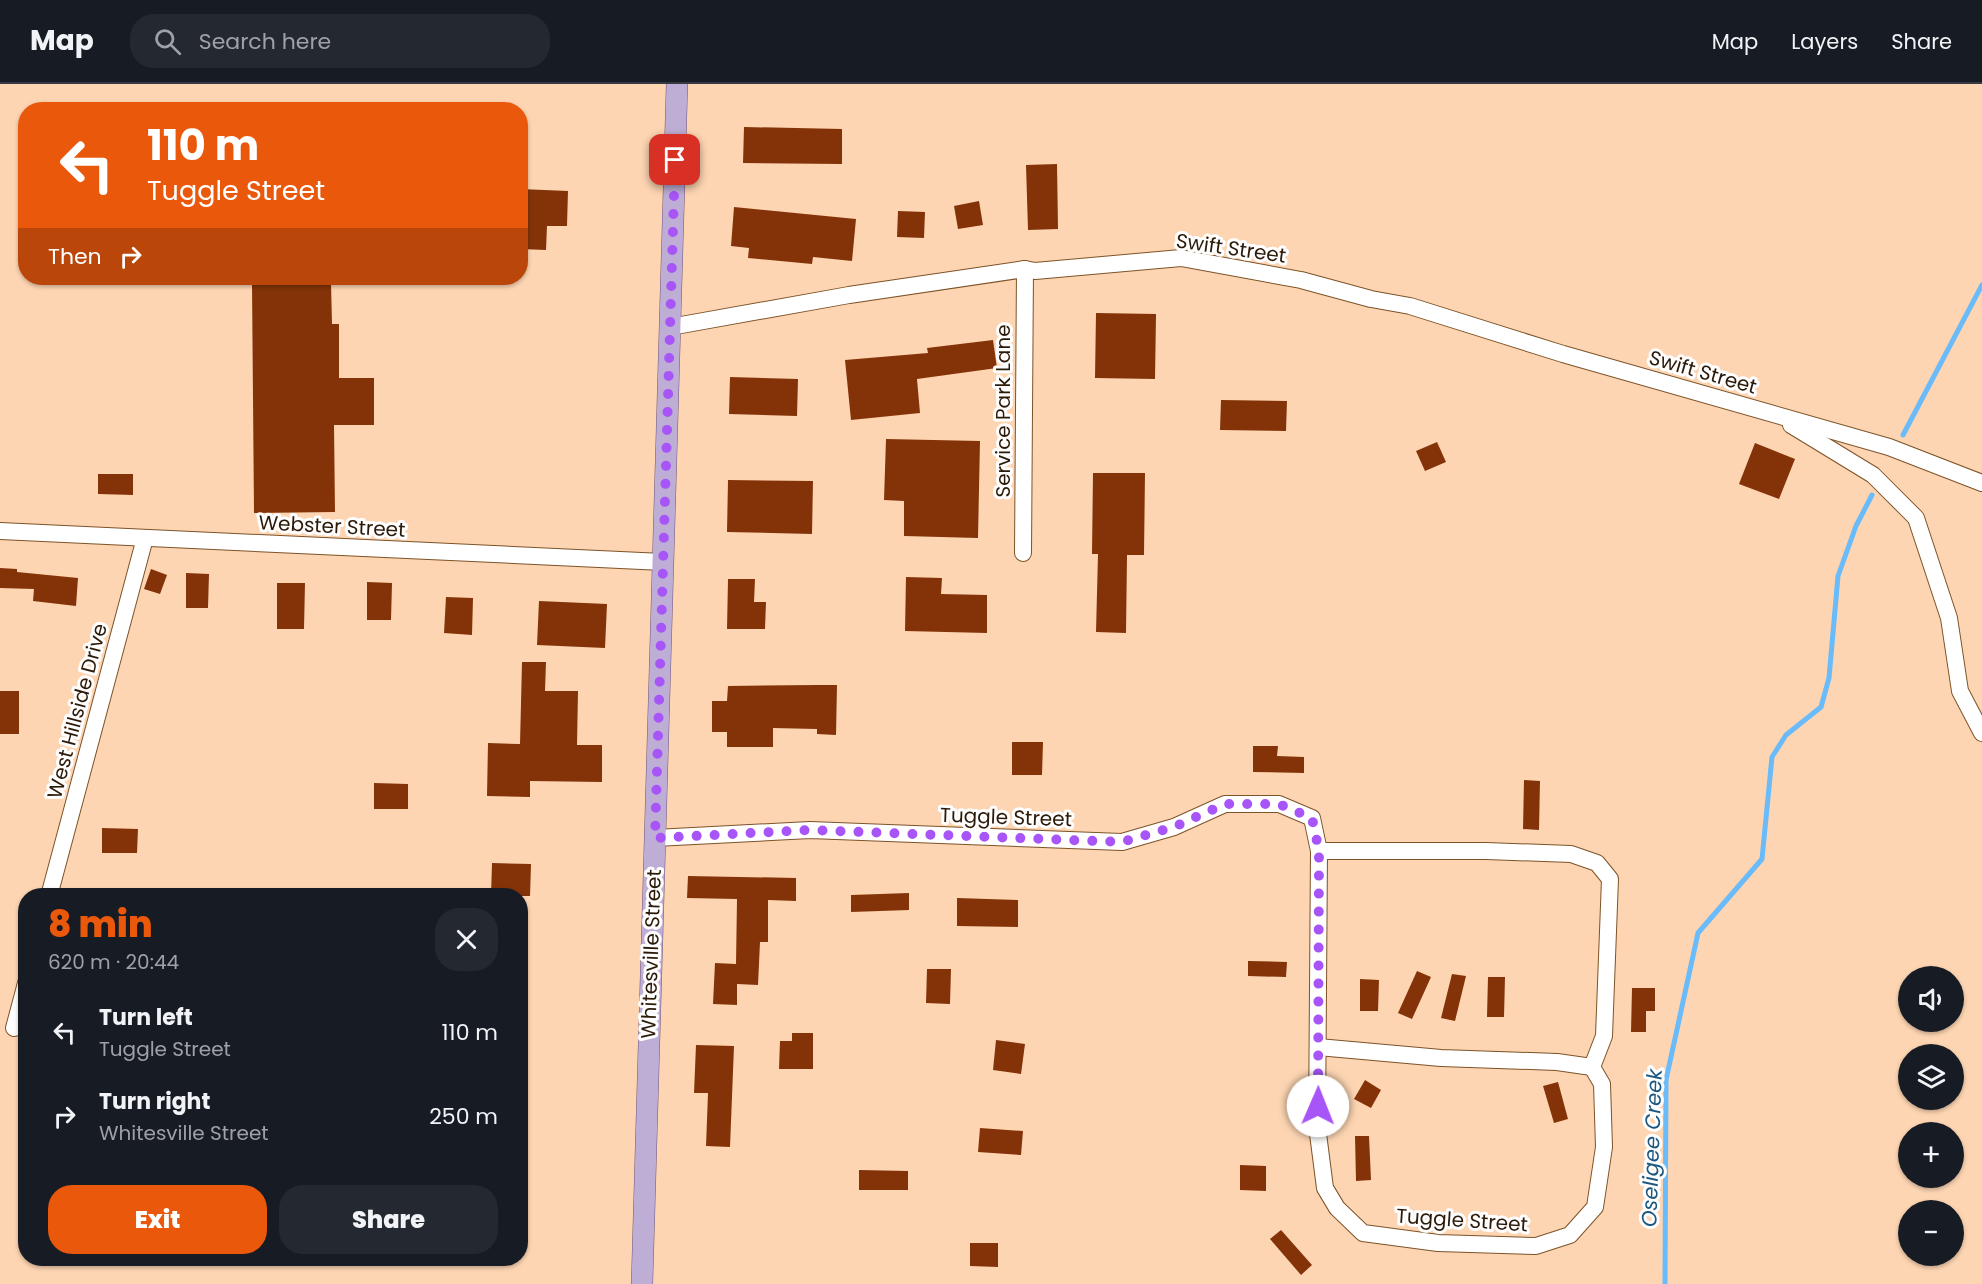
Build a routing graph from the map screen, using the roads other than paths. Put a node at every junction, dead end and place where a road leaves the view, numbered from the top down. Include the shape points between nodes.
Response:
1 (677, 84) edge
2 (1025, 269) junction
3 (670, 327) junction
4 (1773, 414) junction
5 (1982, 483) edge
6 (0, 531) edge
7 (145, 538) junction
8 (1023, 553) dead end
9 (663, 562) junction
10 (1982, 733) edge
11 (655, 838) junction
12 (1319, 851) junction
13 (51, 888) edge
14 (18, 1013) edge
15 (14, 1028) dead end
16 (1318, 1047) junction
17 (1592, 1067) junction
18 (642, 1284) edge

1 - 3 main road, Whitesville Street
2 - 3 street, Swift Street
2 - 4 street, Swift Street via 1181,258 1301,280 1410,306
2 - 8 street, Service Park Lane
3 - 9 main road, Whitesville Street
4 - 5 street, Swift Street via 1889,447
4 - 10 street, Swift Street via 1873,475 1916,518 1949,618 1960,691
6 - 7 street, Webster Street
7 - 9 street, Webster Street
7 - 13 street, West Hillside Drive
9 - 11 main road, Whitesville Street
11 - 12 street, Tuggle Street via 810,830 1122,842 1174,827 1225,804 1279,804 1312,818
11 - 18 main road, Whitesville Street
12 - 16 street, Tuggle Street
12 - 17 street via 1571,854 1598,863 1610,879 1604,1036
14 - 15 street
16 - 17 street
16 - 17 street, Tuggle Street via 1317,1126 1325,1188 1337,1208 1363,1233 1438,1243 1536,1246 1570,1235 1595,1207 1604,1147 1602,1084

